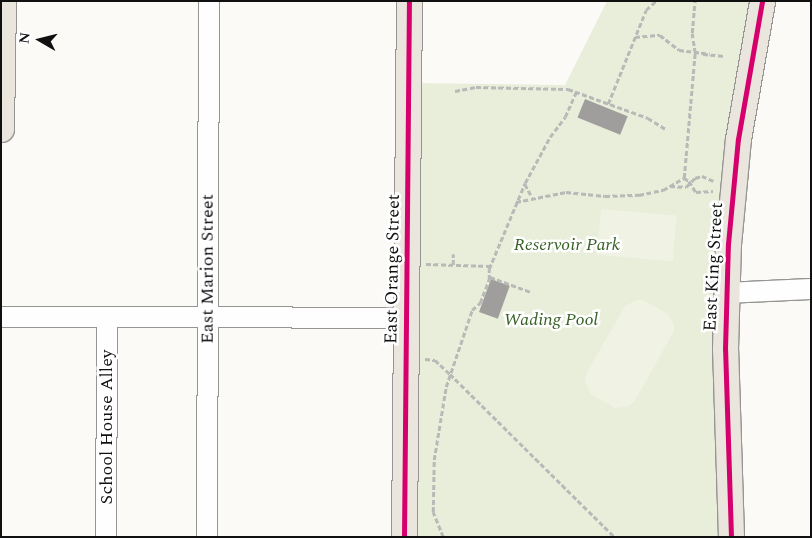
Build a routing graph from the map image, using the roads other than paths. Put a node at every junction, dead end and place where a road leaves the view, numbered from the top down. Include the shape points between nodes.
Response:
1 (3, 1) edge
2 (209, 1) edge
3 (409, 1) edge
4 (762, 1) edge
5 (1, 129) edge
6 (811, 289) edge
7 (726, 293) junction
8 (1, 317) edge
9 (107, 317) junction
10 (208, 318) junction
11 (406, 318) junction
12 (106, 537) edge
13 (207, 537) edge
14 (404, 537) edge
15 (731, 537) edge

1 - 5 main road
2 - 10 street, East Marion Street
3 - 11 main road, East Orange Street
4 - 7 main road, East King Street via 732,188
6 - 7 street
7 - 15 main road, East King Street
8 - 9 street
9 - 10 street
9 - 12 street, School House Alley
10 - 11 street
10 - 13 street, East Marion Street
11 - 14 main road, East Orange Street

